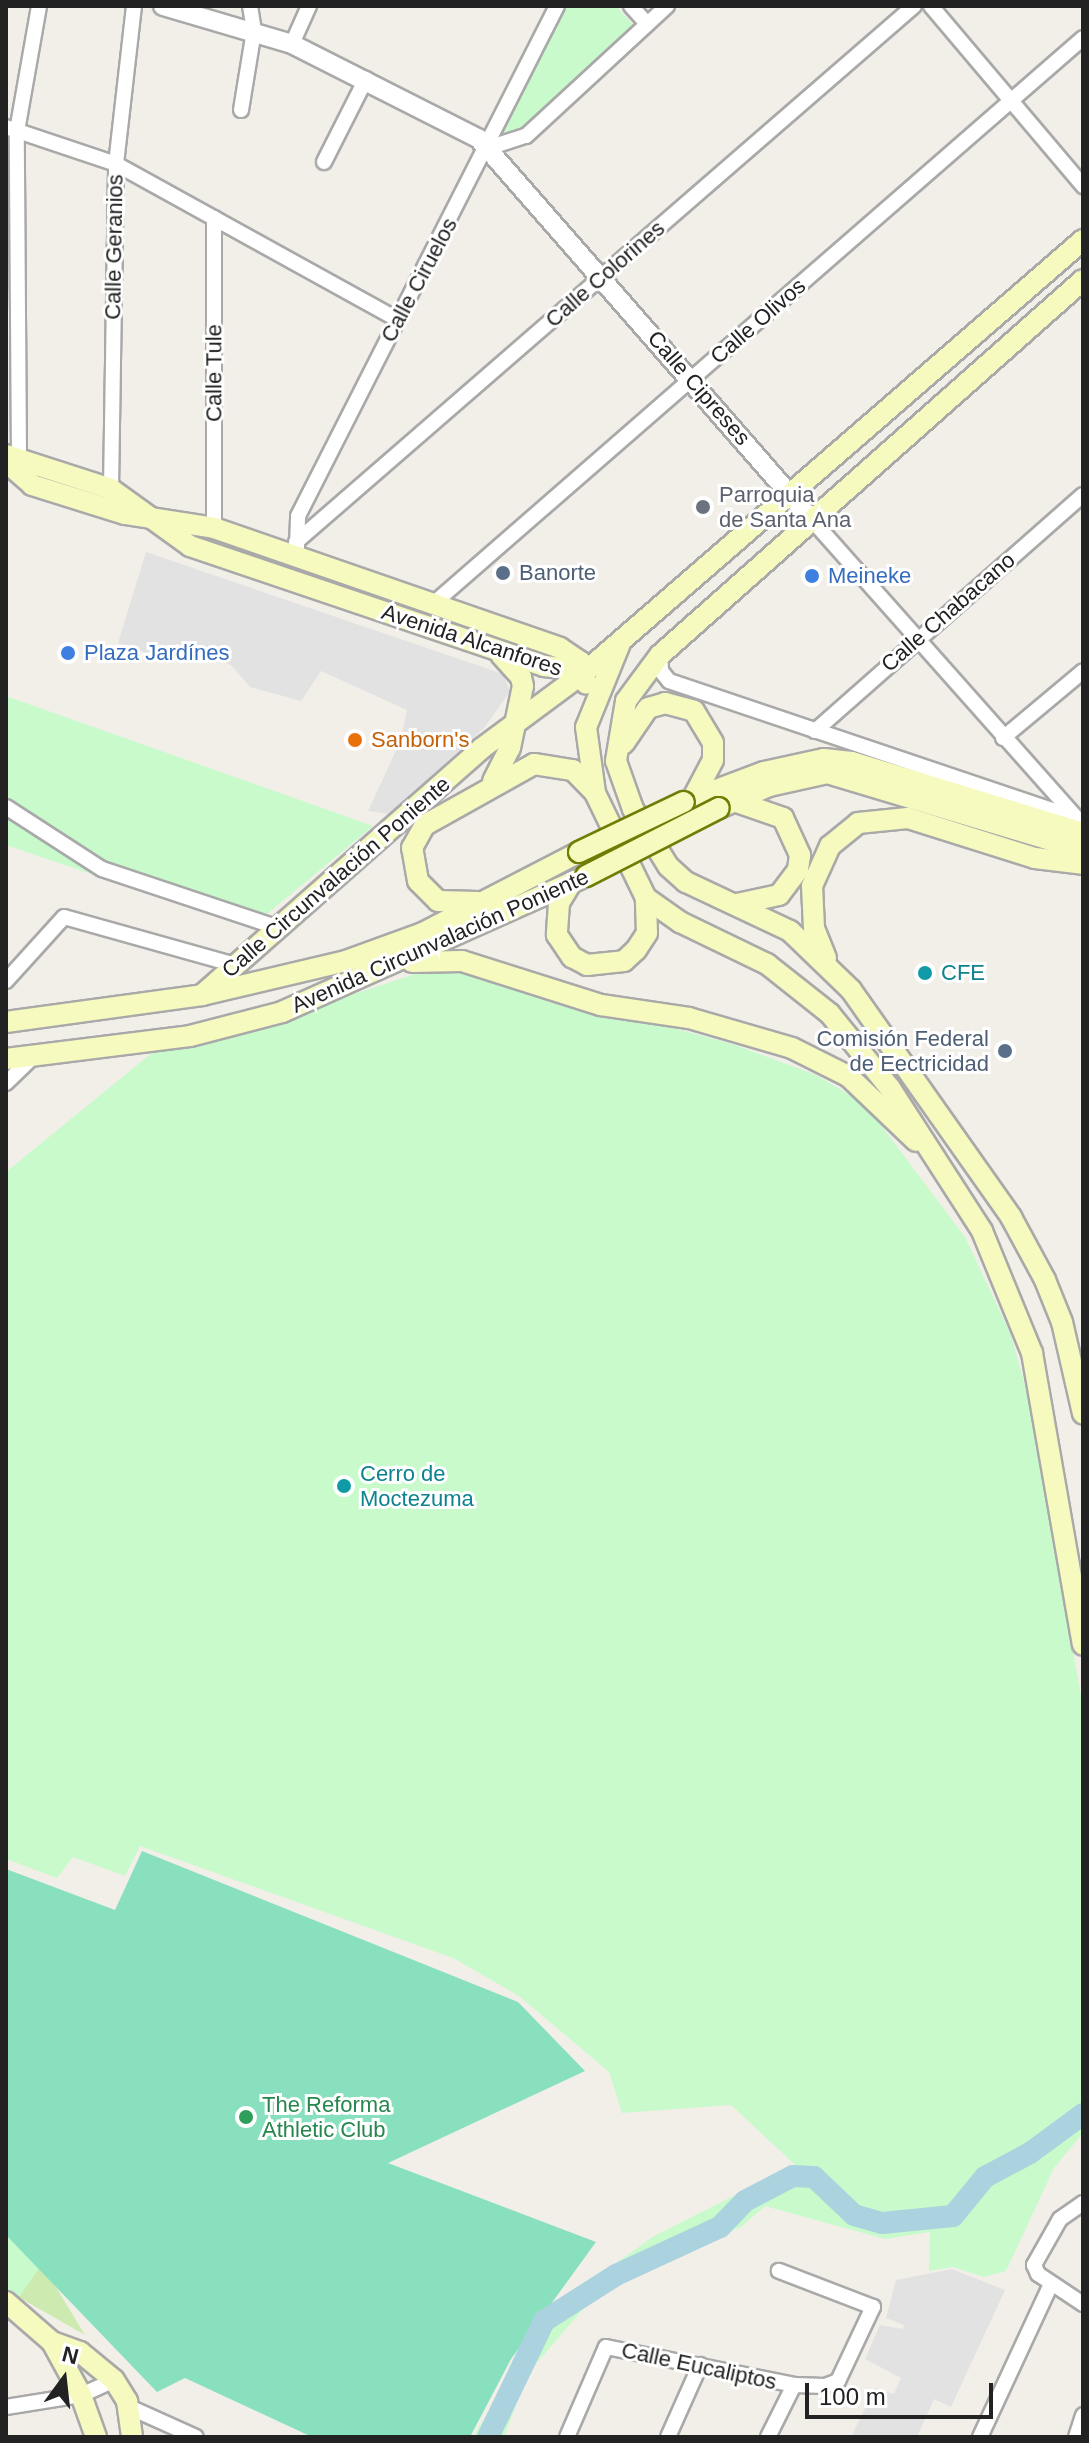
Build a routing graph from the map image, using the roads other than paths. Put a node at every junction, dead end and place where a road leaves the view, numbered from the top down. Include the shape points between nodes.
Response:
1 (39, 6) edge
2 (134, 6) edge
3 (163, 6) edge
4 (250, 6) edge
5 (309, 6) edge
6 (557, 6) edge
7 (631, 6) edge
8 (667, 6) edge
9 (914, 6) edge
10 (931, 6) edge
11 (647, 24) junction
12 (254, 31) junction
13 (1083, 38) edge
14 (292, 44) junction
15 (366, 79) junction
16 (1012, 99) junction
17 (241, 110) dead end
18 (12, 129) edge
19 (488, 148) junction
20 (324, 162) dead end
21 (116, 164) junction
22 (1083, 186) edge
23 (214, 218) junction
24 (1083, 229) edge
25 (1083, 240) edge
26 (602, 276) junction
27 (1083, 280) edge
28 (1013, 301) junction
29 (397, 319) junction
30 (691, 379) junction
31 (11, 461) edge
32 (111, 489) junction
33 (789, 494) junction
34 (1083, 495) edge
35 (153, 518) junction
36 (813, 521) junction
37 (214, 528) junction
38 (298, 550) junction
39 (433, 604) junction
40 (917, 638) junction
41 (621, 641) junction
42 (496, 651) junction
43 (660, 655) junction
44 (586, 671) junction
45 (1083, 671) edge
46 (516, 721) junction
47 (586, 727) junction
48 (815, 731) junction
49 (1003, 738) junction
50 (616, 761) junction
51 (491, 784) junction
52 (595, 793) junction
53 (688, 800) junction
54 (726, 805) junction
55 (6, 807) edge
56 (1081, 825) edge
57 (1083, 850) edge
58 (1083, 864) edge
59 (578, 880) junction
60 (646, 898) junction
61 (490, 901) junction
62 (737, 904) junction
63 (279, 928) junction
64 (400, 963) junction
65 (236, 965) junction
66 (831, 969) junction
67 (6, 981) edge
68 (202, 995) junction
69 (6, 1022) edge
70 (35, 1054) junction
71 (6, 1059) edge
72 (6, 1083) edge
73 (943, 1166) junction
74 (1083, 1414) edge
75 (1079, 1606) edge
76 (1083, 1645) edge
77 (1083, 2203) edge
78 (779, 2271) dead end
79 (1051, 2284) junction
80 (6, 2302) edge
81 (1083, 2304) edge
82 (52, 2342) junction
83 (700, 2365) junction
84 (114, 2380) junction
85 (794, 2385) junction
86 (81, 2395) junction
87 (6, 2407) edge
88 (129, 2407) junction
89 (1083, 2415) edge
90 (96, 2437) edge
91 (132, 2437) edge
92 (196, 2437) edge
93 (567, 2437) edge
94 (668, 2437) edge
95 (768, 2437) edge
96 (980, 2437) edge
97 (1076, 2437) edge

1 - 18 street
2 - 21 street, Calle Geranios
3 - 12 street, Calle Cipreses
4 - 12 street
5 - 14 street
6 - 19 street, Calle Ciruelos
7 - 11 street
8 - 11 street
9 - 26 street, Calle Colorines
10 - 16 street
11 - 19 street via 526,136
12 - 14 street, Calle Cipreses
12 - 17 street
13 - 16 street, Calle Olivos
14 - 15 street, Calle Cipreses
15 - 19 street, Calle Cipreses
15 - 20 street
16 - 22 street
16 - 30 street, Calle Olivos
18 - 21 street
18 - 31 street
19 - 26 street, Calle Cipreses
19 - 29 street, Calle Ciruelos
21 - 23 street
21 - 32 street, Calle Geranios
23 - 29 street
23 - 37 street, Calle Tule
24 - 28 street
25 - 28 main road, Calle Circunvalación Poniente
26 - 30 street, Calle Cipreses
26 - 38 street, Calle Colorines
27 - 36 main road
28 - 33 main road, Calle Circunvalación Poniente
29 - 38 street, Calle Ciruelos via 298,516
30 - 33 street, Calle Cipreses
30 - 39 street, Calle Olivos
31 - 32 main road, Avenida Alcanfores
31 - 35 main road, Avenida Alcanfores via 46,490 105,510
32 - 35 main road, Avenida Alcanfores
33 - 36 street, Calle Cipreses
33 - 41 main road, Calle Circunvalación Poniente
34 - 40 street, Calle Chabacano
35 - 37 main road, Avenida Alcanfores
35 - 42 main road, Avenida Alcanfores via 190,546
36 - 40 street, Calle Cipreses
36 - 43 main road
37 - 38 main road, Avenida Alcanfores
38 - 39 main road, Avenida Alcanfores
39 - 44 main road, Avenida Alcanfores via 560,648
40 - 48 street, Calle Chabacano
40 - 49 street, Calle Cipreses
41 - 44 main road, Calle Circunvalación Poniente
41 - 47 main road
42 - 44 main road, Avenida Alcanfores via 566,673
42 - 46 main road via 521,677
43 - 48 street via 661,671 669,681
43 - 50 main road via 626,701
44 - 46 main road, Calle Circunvalación Poniente
44 - 47 main road
45 - 49 street
46 - 51 main road via 505,762
46 - 63 main road, Calle Circunvalación Poniente
47 - 52 main road via 586,757
48 - 56 street
49 - 56 street, Calle Cipreses
50 - 53 main road via 637,717 665,703 694,711 713,743 713,760
50 - 62 main road via 633,809 668,866 686,882
51 - 52 main road via 517,769 549,763 573,770
51 - 61 main road via 441,812 425,825 412,848 412,866 427,894 452,904
52 - 60 main road
53 - 56 main road via 798,762 824,759 852,762
53 - 61 main road, Avenida Circunvalación Poniente, bridge
54 - 57 main road via 800,776 827,773
54 - 59 main road, Avenida Circunvalación Poniente, bridge
54 - 62 main road via 783,818 800,855 798,870 779,895
55 - 63 street via 102,869
58 - 66 main road via 1035,858 908,818 858,823 830,846 812,886 814,928
59 - 60 main road via 559,903 557,935 572,957 587,965 624,961 636,950 647,933
59 - 64 main road, Avenida Circunvalación Poniente
60 - 73 main road via 800,986 890,1088
61 - 68 main road, Avenida Circunvalación Poniente via 346,961
62 - 66 main road via 790,931
63 - 65 main road, Calle Circunvalación Poniente
64 - 70 main road, Avenida Circunvalación Poniente via 282,1012 190,1036
64 - 73 main road via 462,961 601,1005 689,1018 792,1048 848,1076
65 - 67 street via 64,917
65 - 68 main road, Calle Circunvalación Poniente
66 - 74 main road via 1011,1217 1062,1322
68 - 69 main road, Avenida Circunvalación Poniente
70 - 71 main road, Avenida Circunvalación Poniente
70 - 72 street
73 - 75 main road via 982,1231 1032,1353
75 - 76 main road
77 - 79 street via 1060,2219 1034,2265
78 - 85 street, Calle Eucaliptos via 873,2307 838,2381
79 - 81 street
79 - 96 street
80 - 82 main road
82 - 84 main road via 80,2352
82 - 86 main road
83 - 85 street, Calle Eucaliptos
83 - 93 street, Calle Eucaliptos via 606,2347
83 - 94 street
84 - 86 street
84 - 88 main road
85 - 95 street
86 - 87 street
86 - 90 main road
88 - 91 main road
88 - 92 street
89 - 97 street

